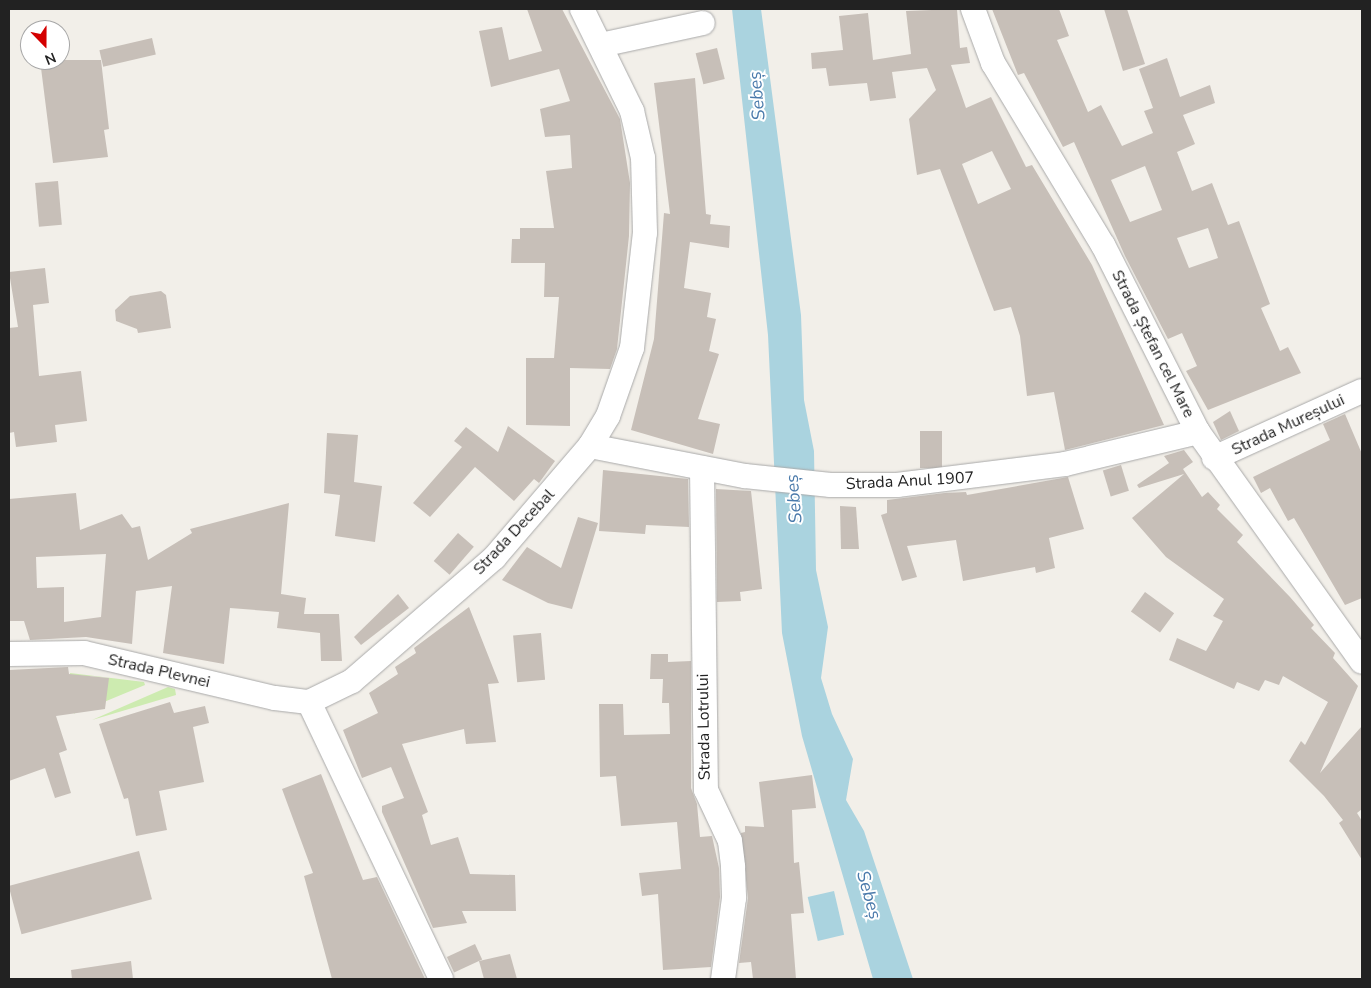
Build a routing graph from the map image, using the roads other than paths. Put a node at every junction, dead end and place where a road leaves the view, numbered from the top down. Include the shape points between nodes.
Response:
1 (582, 9) edge
2 (973, 9) edge
3 (703, 23) dead end
4 (601, 45) junction
5 (1362, 391) edge
6 (1198, 432) junction
7 (590, 446) junction
8 (1214, 458) junction
9 (702, 468) junction
10 (9, 654) edge
11 (1362, 662) edge
12 (309, 702) junction
13 (441, 979) edge
14 (724, 979) edge

1 - 4 street, Strada Decebal
2 - 6 street, Strada Ștefan cel Mare via 993,63 1103,245
3 - 4 street
4 - 7 street, Strada Decebal via 632,111 646,190 640,300 632,348 608,416
5 - 8 street, Strada Mureșului
6 - 8 street, Strada Ștefan cel Mare
6 - 9 street, Strada Anul 1907 via 1014,472 896,485 831,485
7 - 9 street, Strada Anul 1907
7 - 12 street, Strada Decebal via 494,558 441,607 352,681
8 - 11 street, Strada Ștefan cel Mare
9 - 14 street, Strada Lotrului via 706,790 730,841 733,867 734,898
10 - 12 street, Strada Plevnei via 84,653 275,698
12 - 13 street

